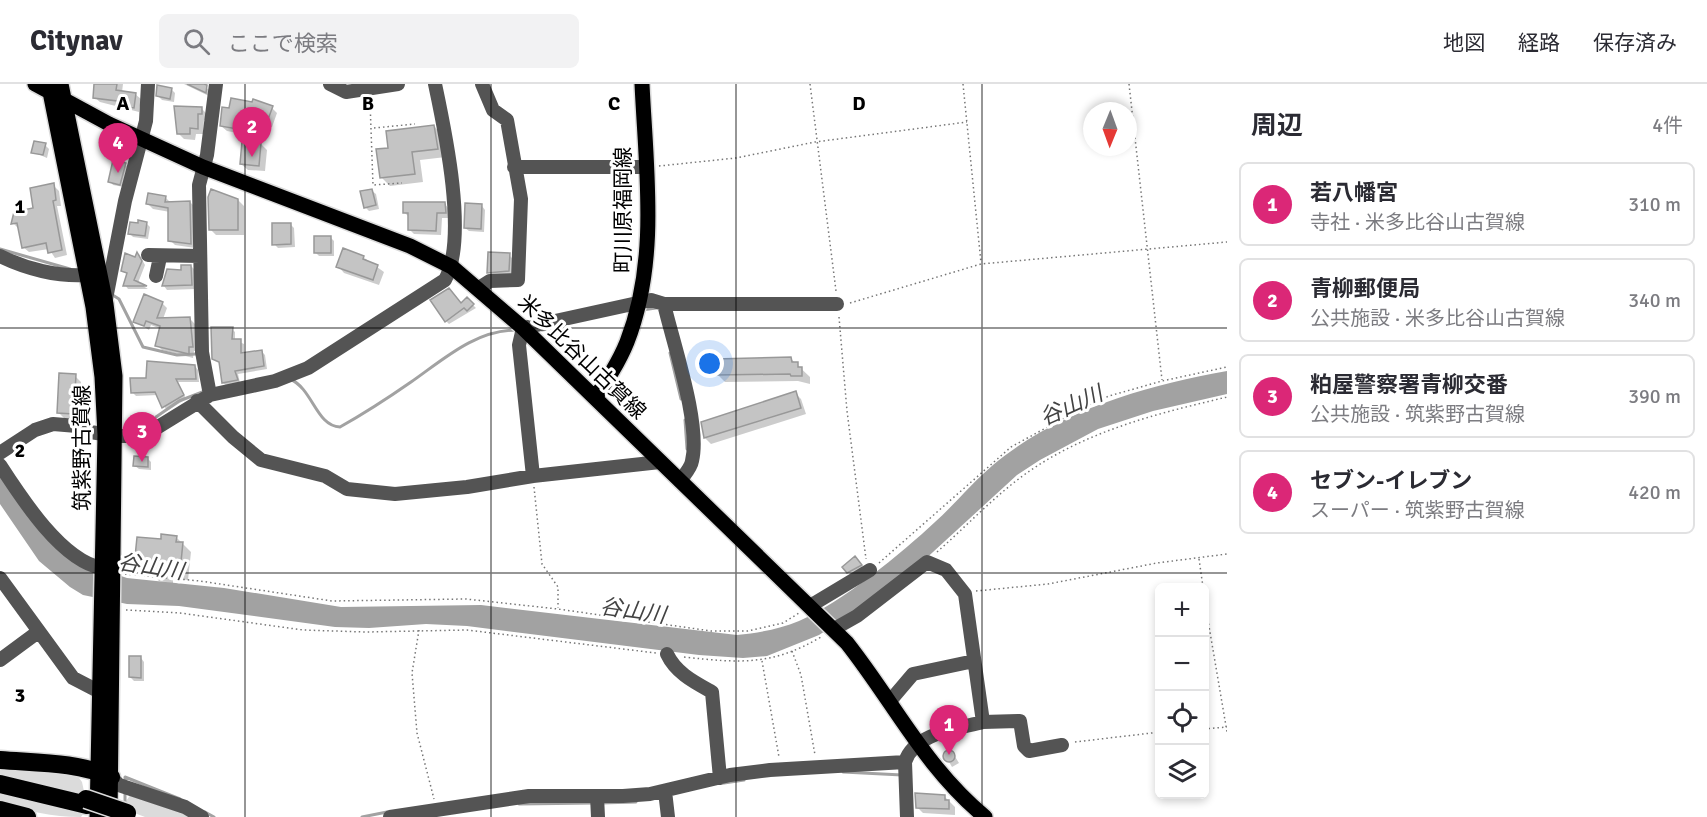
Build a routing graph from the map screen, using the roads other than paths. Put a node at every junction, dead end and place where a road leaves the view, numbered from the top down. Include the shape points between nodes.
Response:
1 (35, 84) edge
2 (148, 84) edge
3 (216, 84) edge
4 (330, 84) edge
5 (398, 84) edge
6 (435, 84) edge
7 (482, 84) edge
8 (642, 84) edge
9 (53, 87) edge
10 (65, 102) junction
11 (109, 124) junction
12 (140, 139) junction
13 (73, 142) junction
14 (203, 167) junction
15 (514, 167) junction
16 (646, 167) junction
17 (0, 256) edge
18 (200, 256) junction
19 (452, 267) junction
20 (87, 275) junction
21 (156, 276) dead end
22 (479, 288) junction
23 (106, 303) junction
24 (639, 304) junction
25 (664, 304) junction
26 (837, 304) road end
27 (523, 328) junction
28 (203, 398) junction
29 (595, 398) junction
30 (111, 436) junction
31 (0, 453) edge
32 (660, 462) junction
33 (0, 465) edge
34 (533, 476) junction
35 (680, 481) junction
36 (870, 570) road end
37 (108, 571) junction
38 (0, 578) edge
39 (110, 604) junction
40 (810, 606) junction
41 (833, 629) junction
42 (38, 632) junction
43 (667, 654) road end
44 (0, 660) edge
45 (974, 661) junction
46 (100, 692) junction
47 (890, 701) junction
48 (983, 723) junction
49 (916, 745) junction
50 (1062, 745) road end
51 (0, 760) edge
52 (904, 762) junction
53 (104, 774) junction
54 (720, 778) junction
55 (0, 779) edge
56 (0, 784) edge
57 (665, 791) junction
58 (597, 796) junction
59 (90, 807) edge
60 (0, 810) edge
61 (124, 816) edge
62 (27, 817) edge
63 (202, 817) edge
64 (390, 817) edge
65 (598, 817) edge
66 (668, 817) edge
67 (907, 817) edge
68 (985, 817) edge

1 - 9 main road, 米多比谷山古賀線
2 - 12 street via 146,121
3 - 14 street
4 - 5 street via 346,92
6 - 19 street via 454,190
7 - 15 street via 493,110 507,120
8 - 16 main road, 町川原福岡線
9 - 10 main road, 米多比谷山古賀線
9 - 20 main road, 筑紫野古賀線
10 - 11 main road, 米多比谷山古賀線
10 - 13 main road, 筑紫野古賀線
11 - 12 main road, 米多比谷山古賀線
11 - 13 main road via 88,125 80,129
12 - 14 main road, 米多比谷山古賀線
12 - 23 street
13 - 23 main road, 筑紫野古賀線
14 - 18 street via 199,185
14 - 19 main road, 米多比谷山古賀線 via 410,246
15 - 16 street
15 - 22 street via 520,199 518,280 490,281
16 - 24 main road, 町川原福岡線 via 647,260
17 - 20 street via 18,265 72,276
18 - 21 street via 154,256
18 - 28 street
19 - 22 main road, 米多比谷山古賀線
19 - 28 street via 445,280 308,368 275,381
20 - 30 main road, 筑紫野古賀線
22 - 27 main road, 米多比谷山古賀線
23 - 30 main road, 筑紫野古賀線 via 115,376
24 - 25 street via 651,300
24 - 27 street
24 - 29 main road, 町川原福岡線 via 626,344
25 - 26 street
25 - 35 street via 692,428 692,461
27 - 29 main road, 米多比谷山古賀線
27 - 34 street via 519,345
28 - 30 street via 158,427 129,436
28 - 34 street via 233,437 261,460 325,476 348,489 394,494
29 - 32 main road, 米多比谷山古賀線
30 - 31 street via 53,424 35,430
30 - 37 main road, 筑紫野古賀線
32 - 34 street
32 - 35 main road, 米多比谷山古賀線
33 - 37 street via 66,551 88,565
35 - 40 main road, 米多比谷山古賀線
36 - 40 street
37 - 39 main road, 筑紫野古賀線
38 - 42 street
39 - 46 main road, 筑紫野古賀線
39 - 53 main road, 筑紫野古賀線
40 - 41 main road, 米多比谷山古賀線
41 - 45 street via 857,616 927,562 946,570 965,594
41 - 47 main road, 米多比谷山古賀線
42 - 44 street
42 - 46 street via 73,678
43 - 54 street via 672,665 712,693
45 - 47 street via 913,674
45 - 48 street
46 - 53 main road, 筑紫野古賀線
47 - 49 main road, 米多比谷山古賀線
48 - 49 street via 946,731
48 - 50 street via 1020,721 1024,746 1029,750
49 - 52 street
49 - 68 main road, 米多比谷山古賀線 via 948,784
51 - 53 highway
52 - 54 street via 781,769
52 - 67 street
53 - 59 main road, 筑紫野古賀線
53 - 61 main road, 筑紫野古賀線
53 - 63 street via 119,784
54 - 57 street
55 - 59 highway
56 - 59 highway
57 - 58 street
57 - 66 street
58 - 64 street via 530,796
58 - 65 street
59 - 61 highway, bridge
60 - 62 highway

